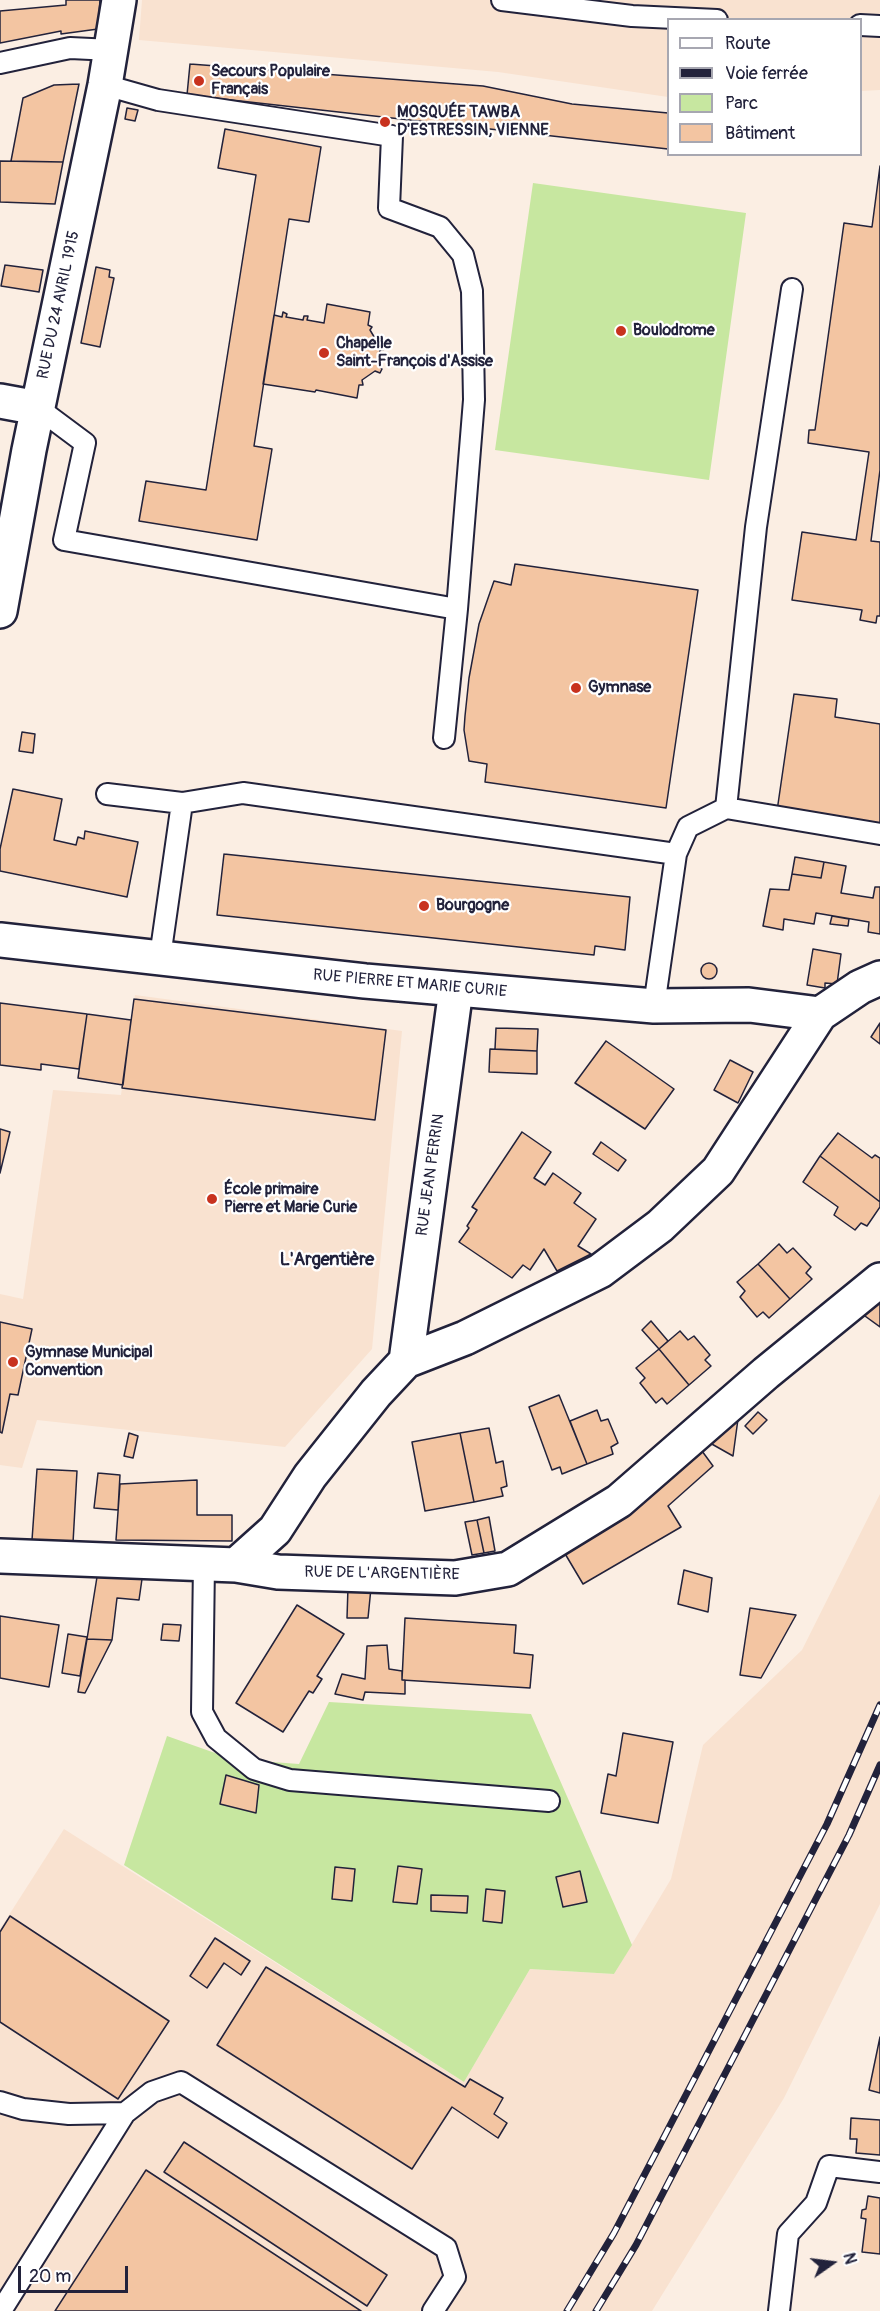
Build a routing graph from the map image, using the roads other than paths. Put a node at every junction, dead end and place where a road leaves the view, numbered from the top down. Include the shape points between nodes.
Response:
1 (119, 0) edge
2 (502, 0) edge
3 (674, 18) edge
4 (862, 25) edge
5 (880, 26) edge
6 (112, 50) junction
7 (0, 63) edge
8 (105, 85) junction
9 (792, 289) dead end
10 (0, 401) edge
11 (38, 408) junction
12 (458, 609) junction
13 (0, 611) edge
14 (444, 738) dead end
15 (107, 794) dead end
16 (182, 803) junction
17 (726, 808) junction
18 (880, 834) edge
19 (676, 854) junction
20 (0, 940) edge
21 (160, 957) junction
22 (880, 978) edge
23 (456, 989) junction
24 (654, 1006) junction
25 (820, 1014) junction
26 (880, 1280) edge
27 (406, 1361) junction
28 (0, 1556) edge
29 (204, 1563) junction
30 (236, 1565) junction
31 (549, 1801) dead end
32 (0, 2102) edge
33 (125, 2113) junction
34 (880, 2172) edge
35 (0, 2308) edge
36 (433, 2311) edge
37 (779, 2311) edge

1 - 6 street, RUE DU 24 AVRIL 1915
2 - 3 lane
4 - 5 lane
6 - 7 lane via 70,48
6 - 8 street, RUE DU 24 AVRIL 1915
8 - 11 street, RUE DU 24 AVRIL 1915
8 - 12 lane via 158,100 392,136 389,208 440,226 463,255 472,291 474,400
9 - 17 lane via 756,527
10 - 11 street
11 - 12 lane via 85,443 64,540
11 - 13 street, RUE DU 24 AVRIL 1915
12 - 14 lane
15 - 16 lane
16 - 19 lane via 243,793
16 - 21 lane
17 - 18 lane
17 - 19 lane via 688,827
19 - 24 lane
20 - 21 street, RUE PIERRE ET MARIE CURIE
21 - 23 street, RUE PIERRE ET MARIE CURIE
22 - 25 street
23 - 24 street, RUE PIERRE ET MARIE CURIE
23 - 27 street, RUE JEAN PERRIN
24 - 25 street, RUE PIERRE ET MARIE CURIE via 749,1005
25 - 27 street via 718,1171 660,1226 600,1271 465,1338
26 - 30 street, RUE DE L'ARGENTIÈRE via 619,1501 508,1569 455,1578 278,1572
27 - 30 street via 310,1476 275,1530
28 - 29 street, RUE DE L'ARGENTIÈRE
29 - 30 street, RUE DE L'ARGENTIÈRE
29 - 31 lane via 202,1712 216,1738 254,1769 290,1780
32 - 33 lane via 69,2114
33 - 35 lane
33 - 36 lane via 152,2092 181,2082 446,2248 455,2277
34 - 37 lane via 829,2166 816,2203 788,2234

